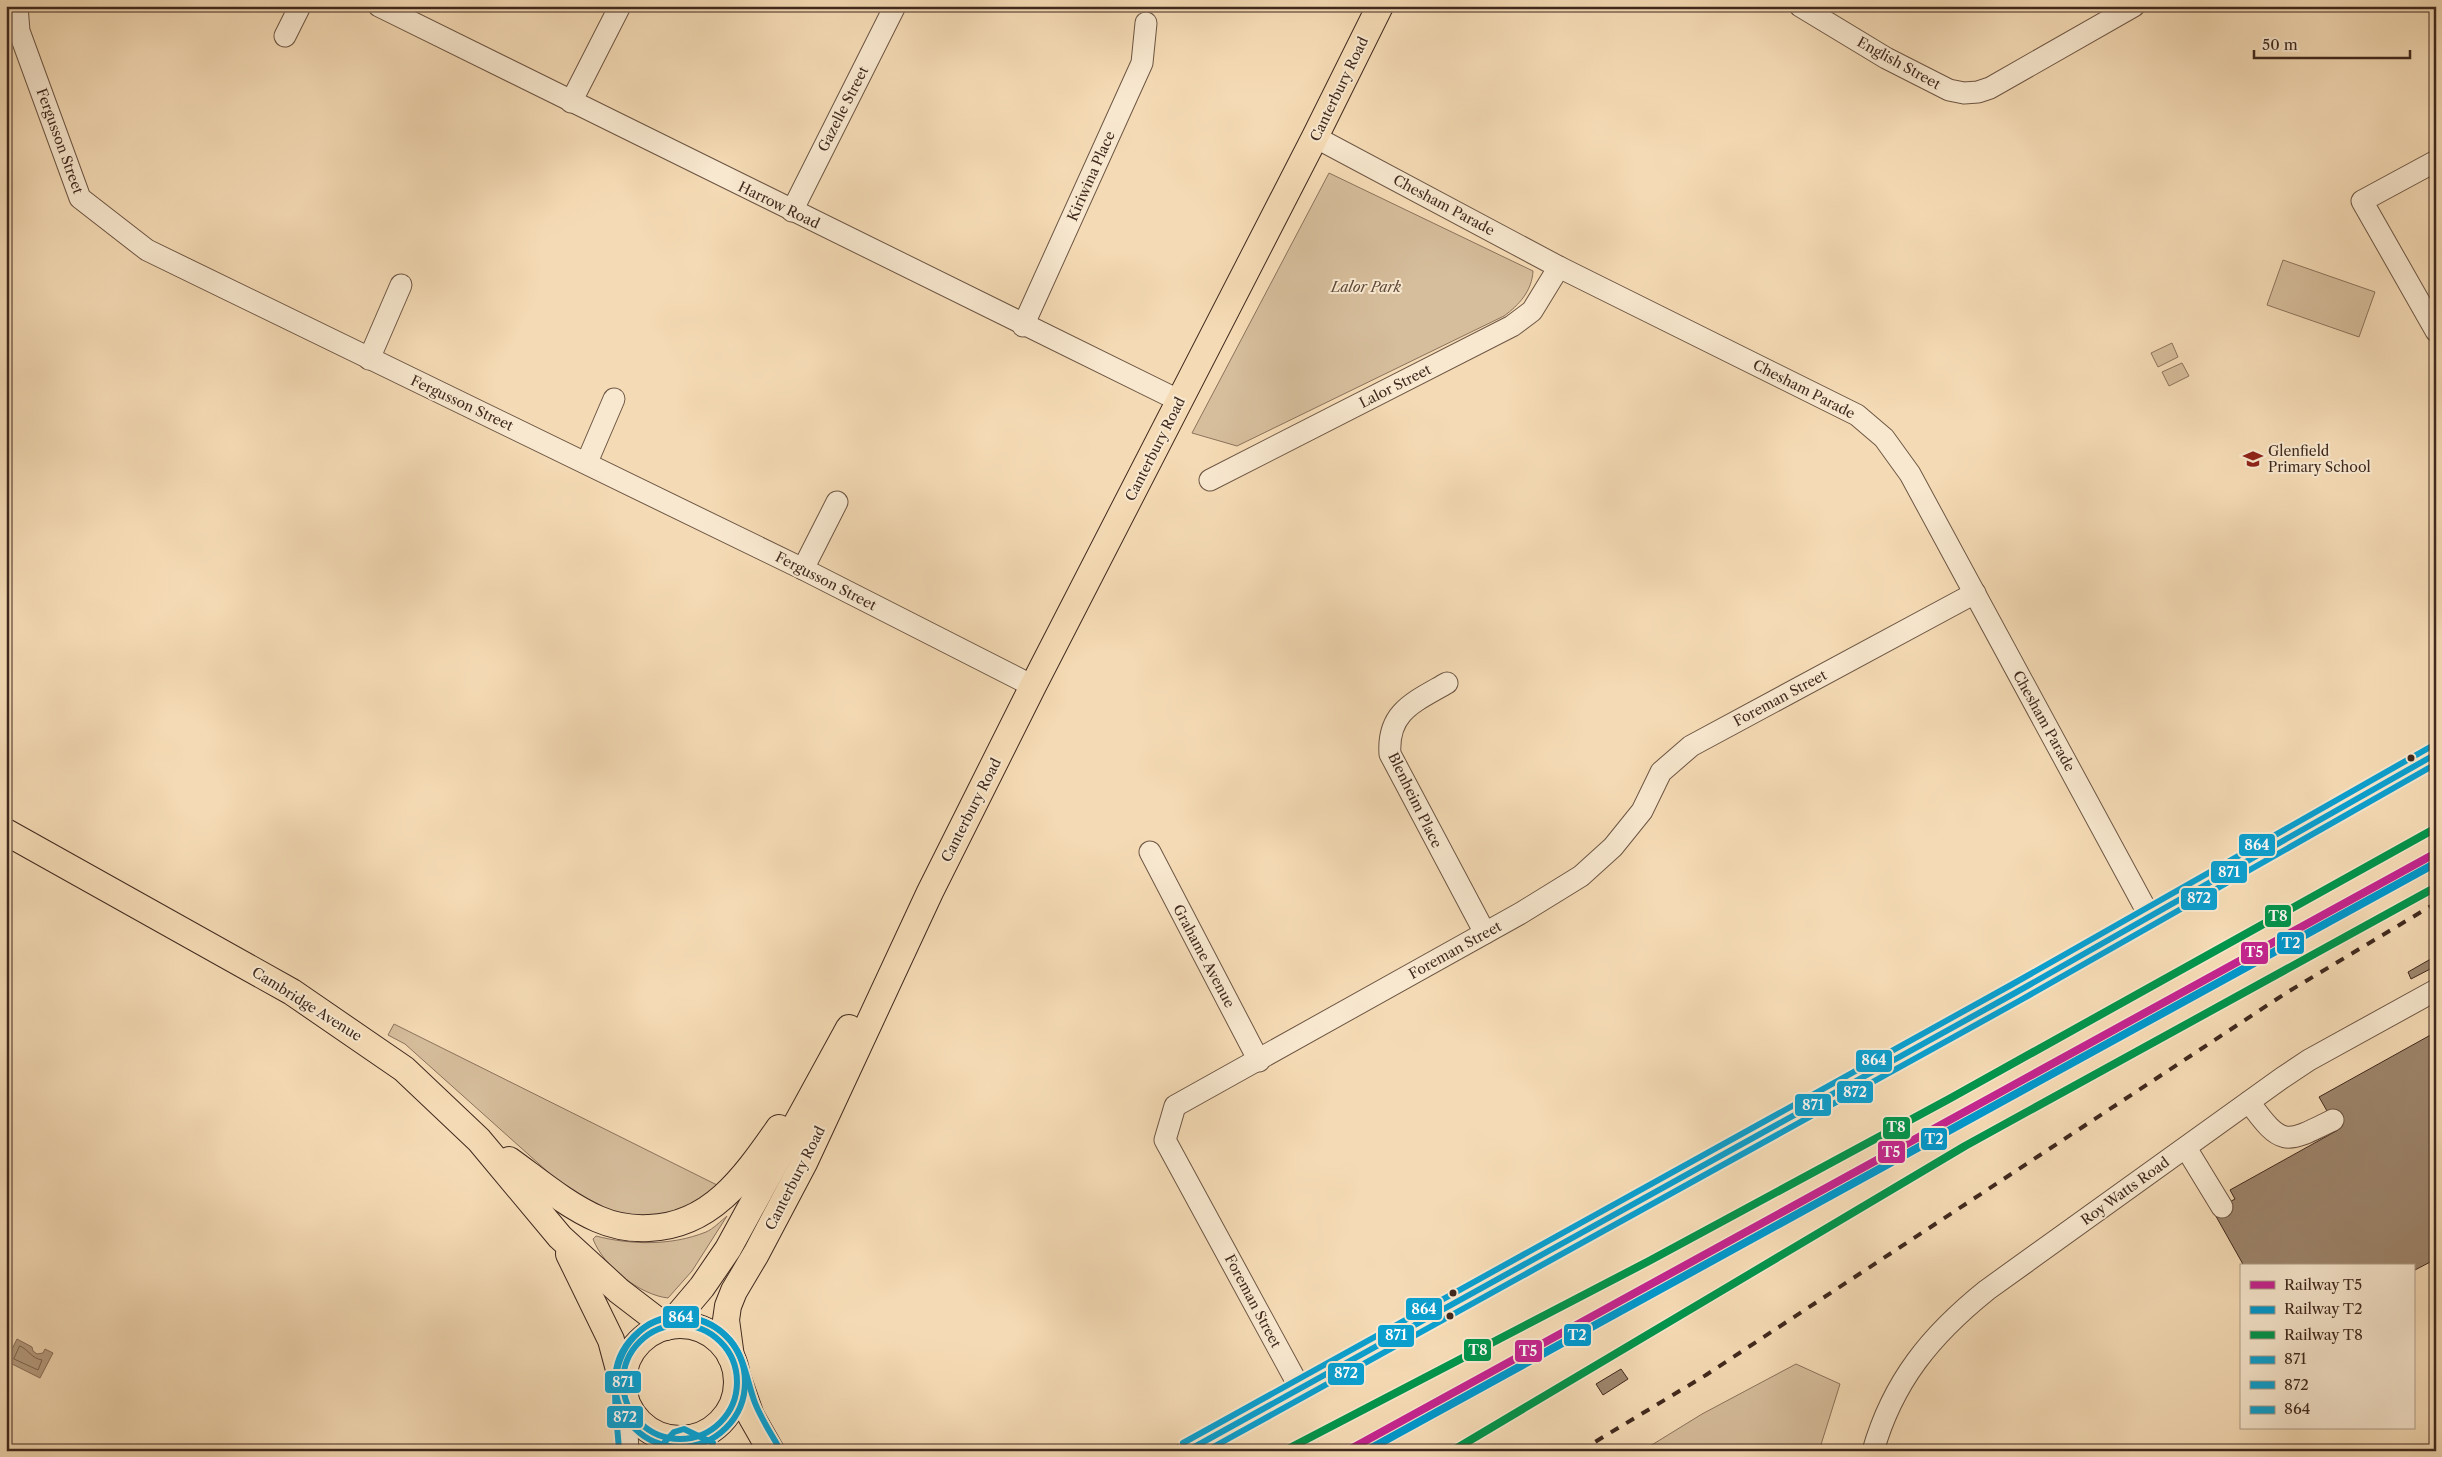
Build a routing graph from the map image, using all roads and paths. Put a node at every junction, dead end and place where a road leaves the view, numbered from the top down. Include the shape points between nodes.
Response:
1 (17, 6) edge
2 (300, 6) edge
3 (379, 6) edge
4 (620, 6) edge
5 (895, 6) edge
6 (1380, 6) edge
7 (1800, 6) edge
8 (2134, 6) edge
9 (1146, 23) dead end
10 (284, 36) dead end
11 (572, 102) junction
12 (1315, 137) junction
13 (2436, 161) edge
14 (792, 211) junction
15 (1559, 266) junction
16 (401, 285) dead end
17 (1023, 326) junction
18 (2436, 331) edge
19 (369, 359) junction
20 (614, 399) dead end
21 (1180, 401) junction
22 (587, 462) junction
23 (1210, 480) dead end
24 (838, 502) dead end
25 (803, 569) junction
26 (1974, 593) junction
27 (1447, 683) dead end
28 (1033, 686) junction
29 (2436, 754) edge
30 (6, 832) edge
31 (1150, 852) dead end
32 (930, 892) junction
33 (2150, 915) junction
34 (1485, 933) junction
35 (2436, 990) edge
36 (845, 1035) junction
37 (1259, 1061) junction
38 (2249, 1102) junction
39 (2333, 1120) dead end
40 (479, 1140) junction
41 (2186, 1148) junction
42 (2222, 1207) dead end
43 (560, 1237) junction
44 (668, 1327) junction
45 (733, 1365) junction
46 (624, 1390) junction
47 (1301, 1390) junction
48 (678, 1443) edge
49 (628, 1451) edge
50 (709, 1451) edge
51 (771, 1451) edge
52 (1187, 1451) edge
53 (1873, 1451) edge

1 - 19 street, Fergusson Street via 18,31 80,198 147,250
2 - 10 street
3 - 11 street, Harrow Road
4 - 11 street
5 - 14 street, Gazelle Street
6 - 12 main road, Canterbury Road
7 - 8 street, English Street via 1926,79 1964,93 1990,88
9 - 17 street, Kiriwina Place via 1142,63
11 - 14 street, Harrow Road
12 - 15 street, Chesham Parade
12 - 21 main road, Canterbury Road
13 - 18 street via 2362,201
14 - 17 street, Harrow Road
15 - 23 street, Lalor Street via 1532,311 1512,326
15 - 26 street, Chesham Parade via 1857,415 1884,438 1910,474
16 - 19 street
17 - 21 street, Harrow Road
19 - 22 street, Fergusson Street
20 - 22 street
21 - 28 main road, Canterbury Road
22 - 25 street, Fergusson Street
24 - 25 street
25 - 28 street, Fergusson Street
26 - 33 street, Chesham Parade
26 - 34 street, Foreman Street via 1691,746 1661,772 1642,811 1613,847 1581,876
27 - 34 street, Blenheim Place via 1398,715 1389,736 1390,754
28 - 32 main road, Canterbury Road
29 - 33 street
30 - 40 main road, Cambridge Avenue via 292,992 404,1069
31 - 37 street, Grahame Avenue
32 - 36 main road, Canterbury Road
32 - 45 main road, Canterbury Road via 804,1163 734,1291 726,1320
33 - 47 street
34 - 37 street, Foreman Street
35 - 38 street, Roy Watts Road via 2309,1060
36 - 40 main road via 732,1190 700,1215 675,1225 629,1228 598,1219 570,1204
36 - 44 main road, Canterbury Road via 732,1241 710,1276
37 - 47 street, Foreman Street via 1175,1106 1165,1140
38 - 39 street via 2268,1128 2280,1136 2296,1138
38 - 41 street, Roy Watts Road
40 - 43 main road, Cambridge Avenue
41 - 42 street
41 - 53 street, Roy Watts Road via 1957,1314 1909,1369 1891,1402
43 - 44 main road, Cambridge Avenue via 618,1291
43 - 46 main road, Cambridge Avenue via 611,1340
44 - 45 main road via 700,1329 718,1340
44 - 46 main road via 643,1339 632,1352 625,1367
45 - 48 main road via 736,1394 724,1417 705,1433
45 - 51 main road via 751,1416
46 - 48 main road via 628,1406 641,1424
46 - 49 street
47 - 52 street
48 - 50 main road

